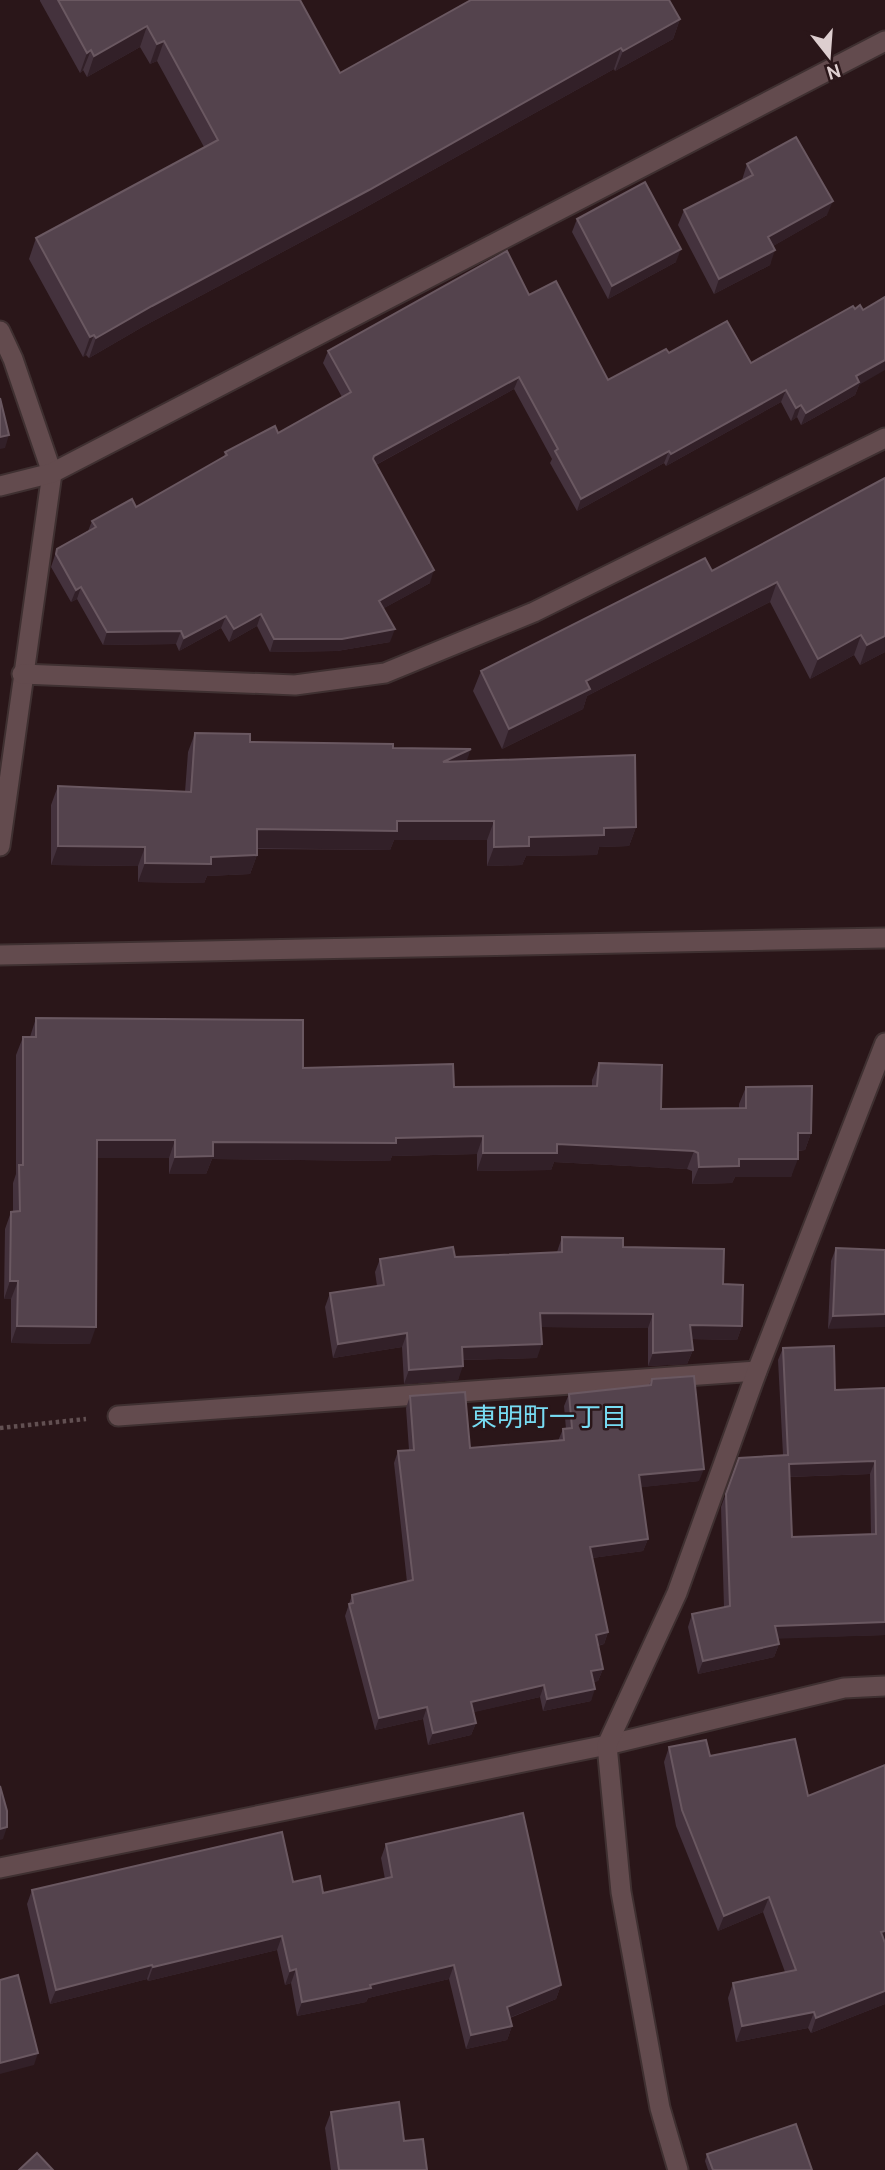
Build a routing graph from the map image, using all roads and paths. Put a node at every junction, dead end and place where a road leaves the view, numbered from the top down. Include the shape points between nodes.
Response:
1 (885, 41) edge
2 (0, 331) edge
3 (885, 438) edge
4 (52, 473) junction
5 (0, 486) edge
6 (22, 674) junction
7 (0, 846) edge
8 (885, 937) edge
9 (0, 955) edge
10 (885, 1043) edge
11 (757, 1371) junction
12 (118, 1416) joint
13 (0, 1428) edge
14 (885, 1686) edge
15 (607, 1745) junction
16 (0, 1868) edge
17 (678, 2170) edge

1 - 4 street
2 - 4 street
3 - 6 street via 534,612 385,673 295,685
4 - 5 street
4 - 6 street
6 - 7 street
8 - 9 street
10 - 11 street
11 - 12 street
11 - 15 street via 677,1593
12 - 13 path
14 - 15 street via 844,1688
15 - 16 street
15 - 17 street via 621,1892 660,2108

